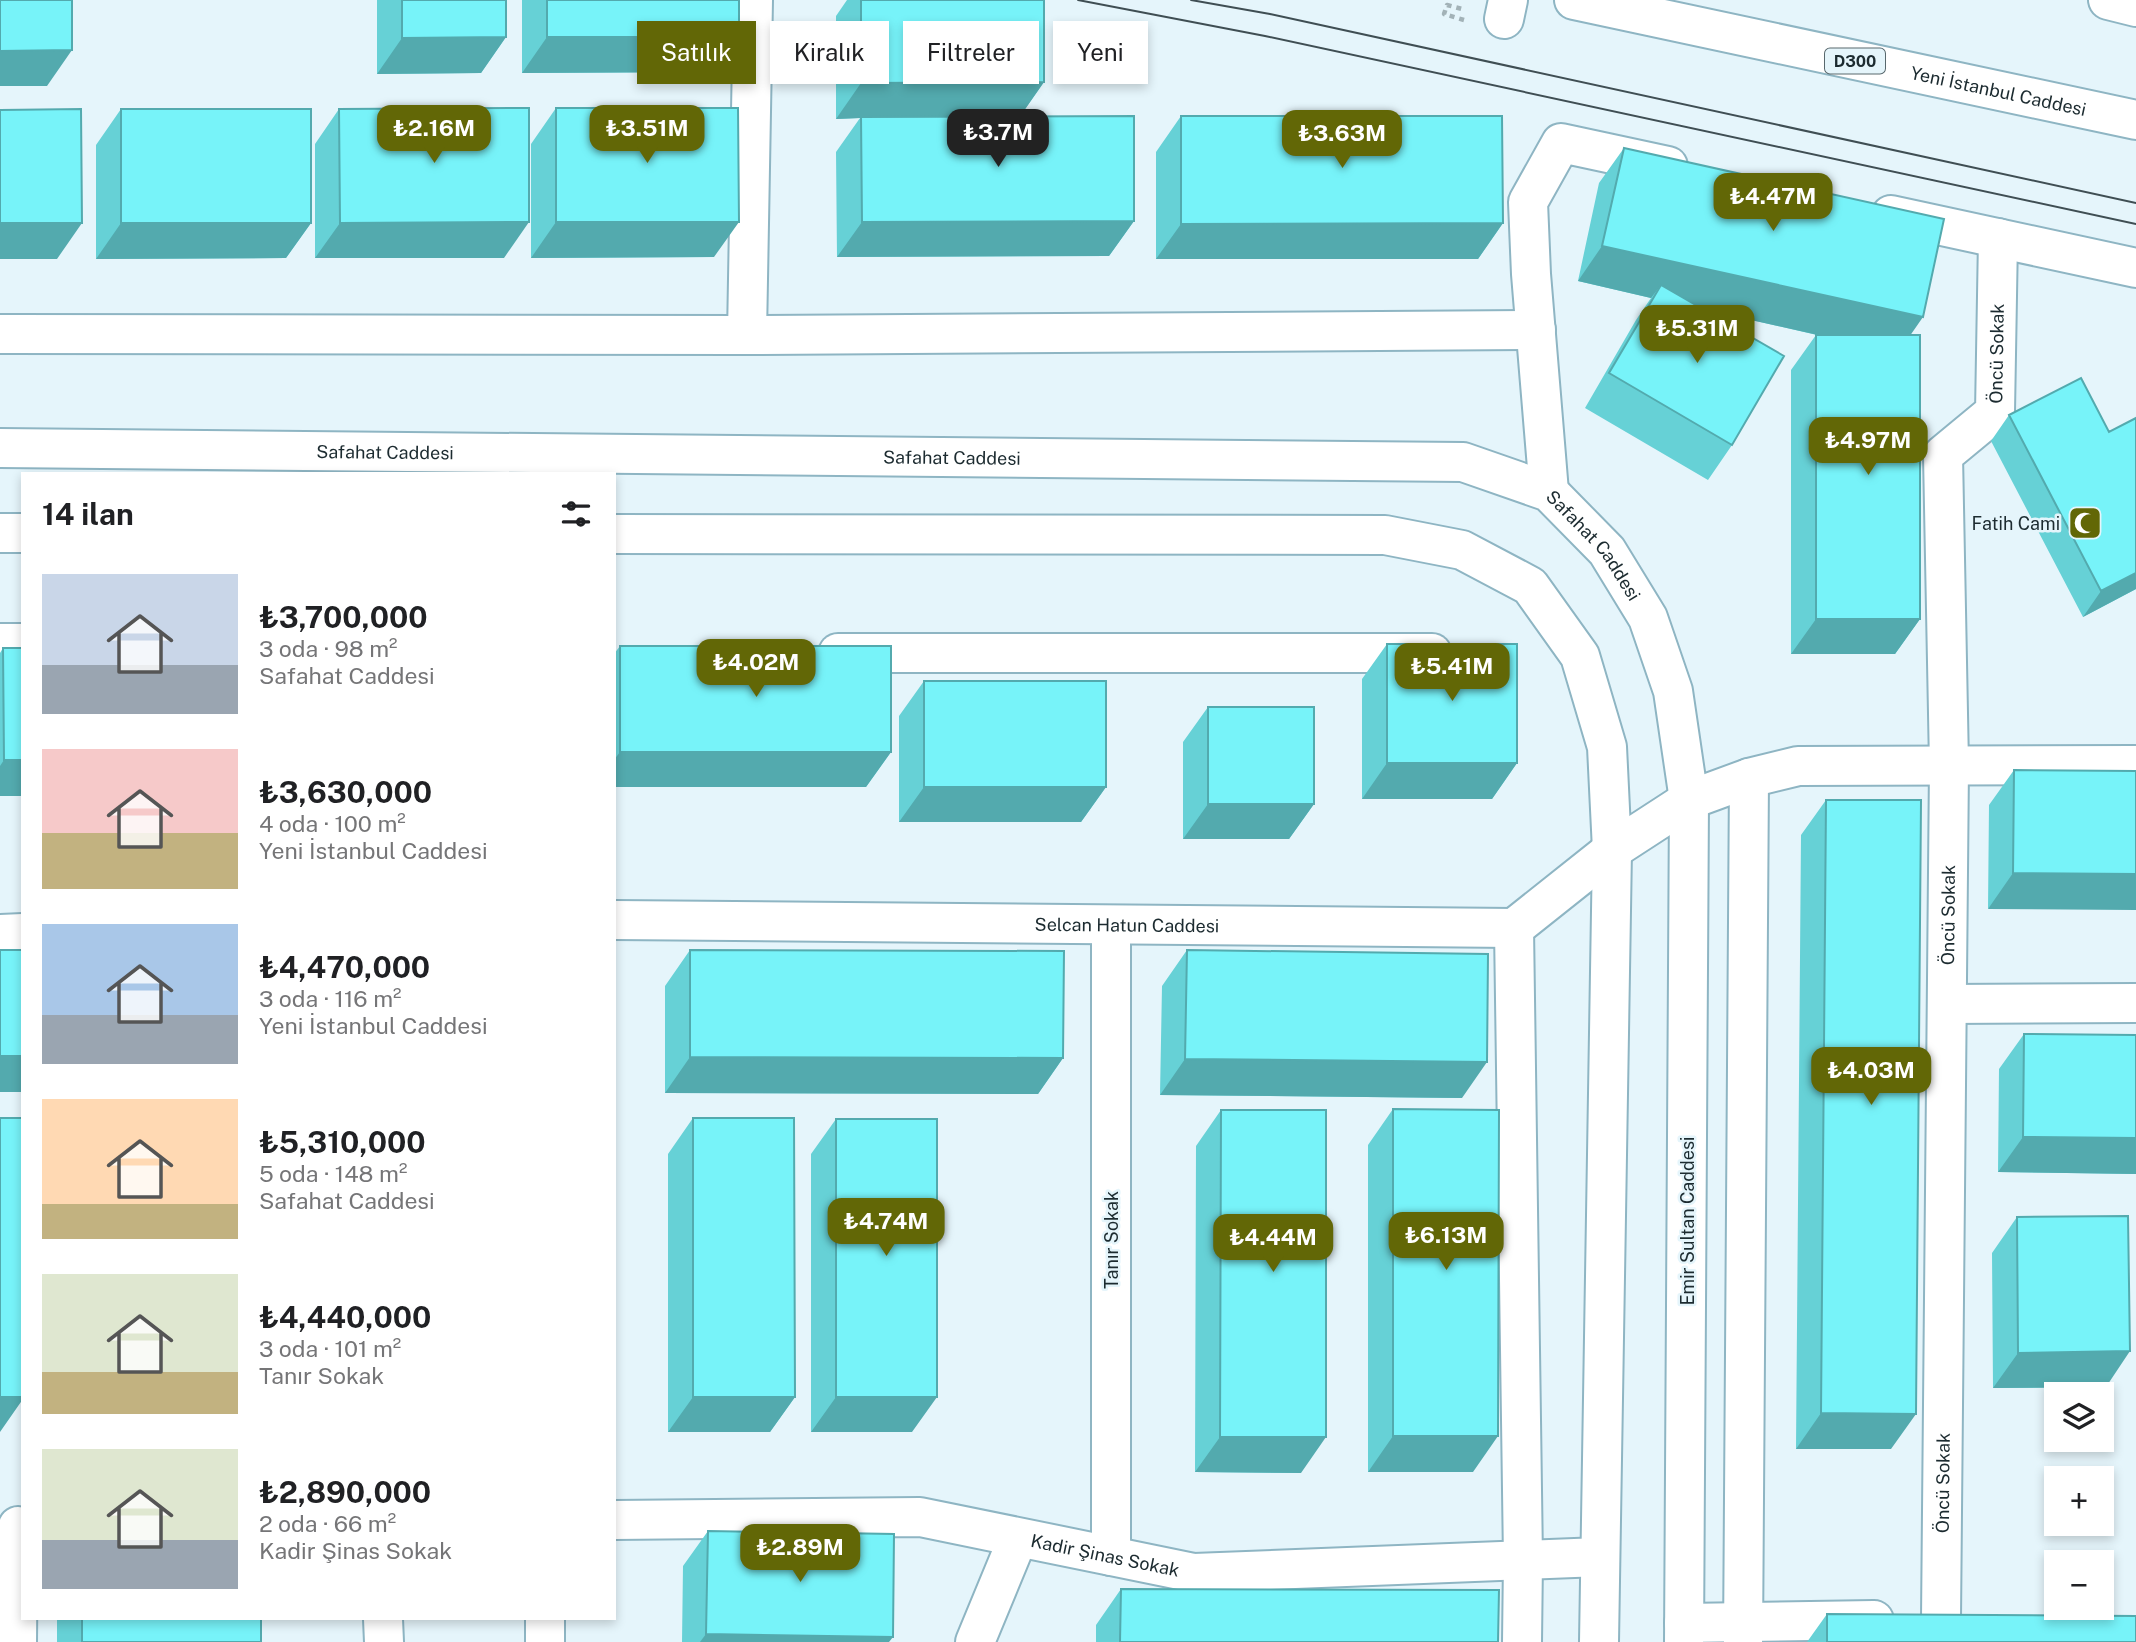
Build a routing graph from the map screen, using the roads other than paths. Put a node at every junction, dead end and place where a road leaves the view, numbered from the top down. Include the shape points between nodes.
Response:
1 (753, 0) edge
2 (1574, 0) edge
3 (2108, 0) edge
4 (2136, 7) edge
5 (2136, 120) edge
6 (1698, 173) edge
7 (1861, 208) edge
8 (1997, 238) junction
9 (2136, 268) edge
10 (1536, 330) junction
11 (0, 334) edge
12 (747, 335) junction
13 (0, 448) edge
14 (1549, 492) junction
15 (0, 533) edge
16 (21, 533) edge
17 (616, 534) edge
18 (0, 643) edge
19 (21, 643) edge
20 (811, 653) edge
21 (1448, 653) edge
22 (1949, 765) junction
23 (2136, 765) edge
24 (1749, 778) junction
25 (1689, 800) junction
26 (1612, 850) junction
27 (616, 920) edge
28 (1111, 925) junction
29 (1514, 928) junction
30 (21, 933) edge
31 (0, 934) edge
32 (2136, 1003) edge
33 (1947, 1004) junction
34 (616, 1520) edge
35 (14, 1527) edge
36 (1018, 1538) junction
37 (1111, 1556) junction
38 (1600, 1557) junction
39 (1524, 1560) junction
40 (383, 1620) edge
41 (545, 1620) edge
42 (1684, 1632) edge
43 (1743, 1632) edge
44 (17, 1642) edge
45 (384, 1642) edge
46 (545, 1642) edge
47 (975, 1642) edge
48 (1522, 1642) edge
49 (1598, 1642) edge

1 - 12 main road
2 - 5 main road, Yeni İstanbul Caddesi / D300
3 - 4 main road
6 - 10 main road via 1561,143 1528,202
7 - 8 main road
8 - 9 main road
8 - 22 main road, Öncü Sokak via 1995,412 1943,455
10 - 12 main road
10 - 14 main road
11 - 12 main road
13 - 14 main road, Safahat Caddesi via 1463,462
14 - 25 main road, Safahat Caddesi via 1607,551 1648,618 1673,691
15 - 16 main road
17 - 26 main road via 1385,535 1462,550 1530,586 1580,656 1607,747
18 - 19 main road
20 - 21 main road
22 - 23 main road
22 - 24 main road via 1798,766
22 - 33 main road, Öncü Sokak
24 - 25 main road
24 - 43 main road
25 - 26 main road
25 - 42 main road, Emir Sultan Caddesi
26 - 29 main road
26 - 38 main road
27 - 28 main road, Selcan Hatun Caddesi
28 - 29 main road, Selcan Hatun Caddesi
28 - 37 main road, Tanır Sokak
29 - 39 main road
30 - 31 main road
32 - 33 main road
33 - 43 main road, Öncü Sokak via 1955,1619
34 - 36 main road, Kadir Şinas Sokak via 920,1517
35 - 44 main road
36 - 37 main road, Kadir Şinas Sokak
36 - 47 main road
37 - 39 main road, Kadir Şinas Sokak via 1194,1573
38 - 39 main road, Kadir Şinas Sokak
38 - 49 main road
39 - 48 main road
40 - 45 main road
41 - 46 main road
42 - 43 main road

